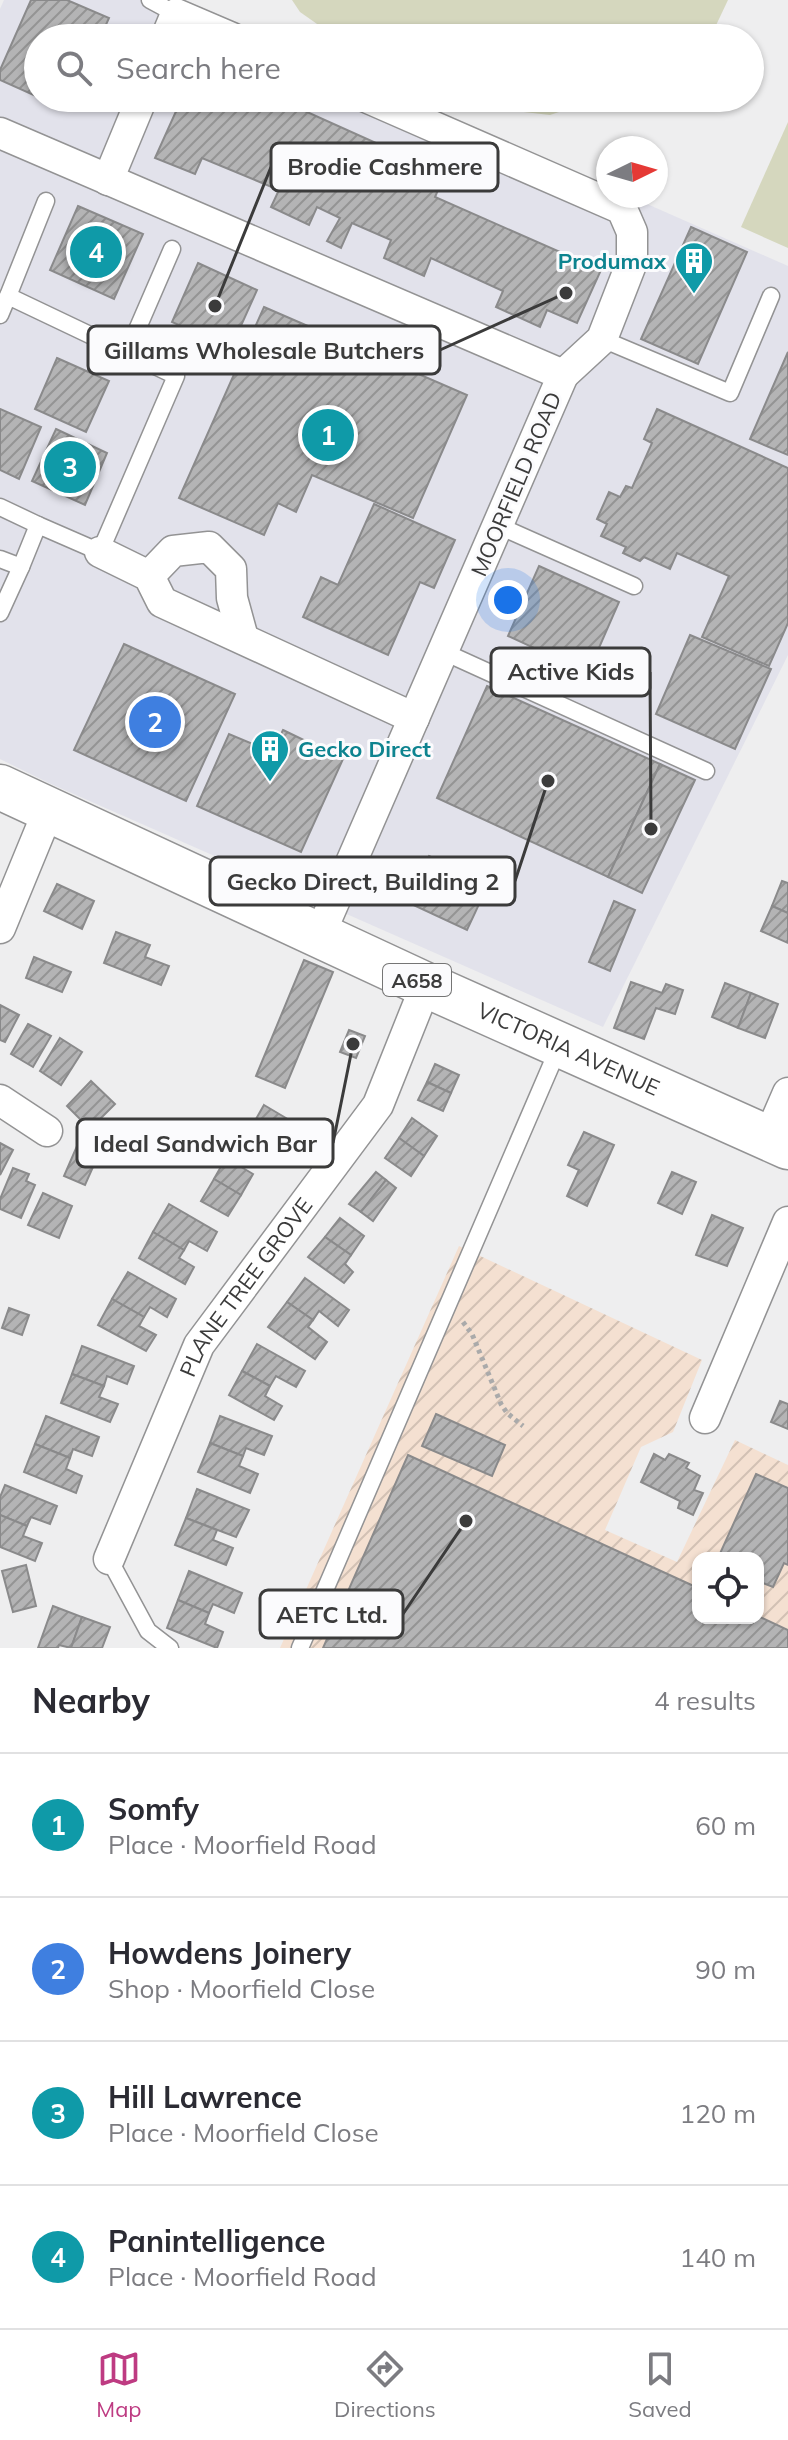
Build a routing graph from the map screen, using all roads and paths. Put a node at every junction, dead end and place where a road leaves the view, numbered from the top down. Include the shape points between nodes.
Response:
1 (164, 17) edge
2 (187, 24) edge
3 (136, 112) edge
4 (400, 112) edge
5 (0, 133) edge
6 (108, 180) junction
7 (46, 201) dead end
8 (172, 249) dead end
9 (8, 296) junction
10 (771, 296) dead end
11 (0, 315) edge
12 (602, 339) junction
13 (127, 353) junction
14 (563, 375) junction
15 (0, 507) edge
16 (38, 525) junction
17 (499, 526) junction
18 (100, 552) junction
19 (0, 559) edge
20 (21, 567) junction
21 (149, 576) junction
22 (634, 586) dead end
23 (0, 613) edge
24 (243, 638) junction
25 (444, 652) junction
26 (414, 718) junction
27 (706, 771) dead end
28 (0, 787) edge
29 (49, 809) junction
30 (0, 928) edge
31 (320, 934) junction
32 (426, 985) junction
33 (560, 1044) junction
34 (788, 1093) edge
35 (0, 1100) edge
36 (47, 1131) dead end
37 (778, 1143) edge
38 (788, 1222) edge
39 (444, 1314) junction
40 (705, 1418) dead end
41 (523, 1426) dead end
42 (109, 1559) joint
43 (170, 1648) edge
44 (300, 1648) edge

1 - 2 street
3 - 6 street
4 - 12 street via 622,209 632,232 632,262
5 - 6 street, MOORFIELD ROAD
6 - 14 street, MOORFIELD ROAD
7 - 9 lane
8 - 13 lane
9 - 11 lane
9 - 13 lane
10 - 12 lane via 730,393
12 - 14 street
13 - 18 lane via 176,376
14 - 17 street, MOORFIELD ROAD
15 - 16 lane
16 - 18 lane
16 - 20 lane
17 - 22 lane
17 - 25 street, MOORFIELD ROAD
18 - 21 street
19 - 20 lane
20 - 23 lane
21 - 24 street via 162,602
21 - 24 street via 173,551 209,547 231,569
24 - 26 street
25 - 26 street, MOORFIELD ROAD
25 - 27 lane
26 - 31 street, MOORFIELD ROAD
28 - 29 highway, VICTORIA AVENUE / A658
29 - 30 street
29 - 31 highway, VICTORIA AVENUE / A658
31 - 32 highway, VICTORIA AVENUE / A658
32 - 33 highway, VICTORIA AVENUE / A658
32 - 42 street, PLANE TREE GROVE via 378,1105 199,1345
33 - 37 highway, VICTORIA AVENUE / A658
33 - 39 lane
34 - 37 street
35 - 36 street
38 - 40 street
39 - 41 path via 466,1325 501,1404
39 - 44 lane
42 - 43 lane via 148,1631

